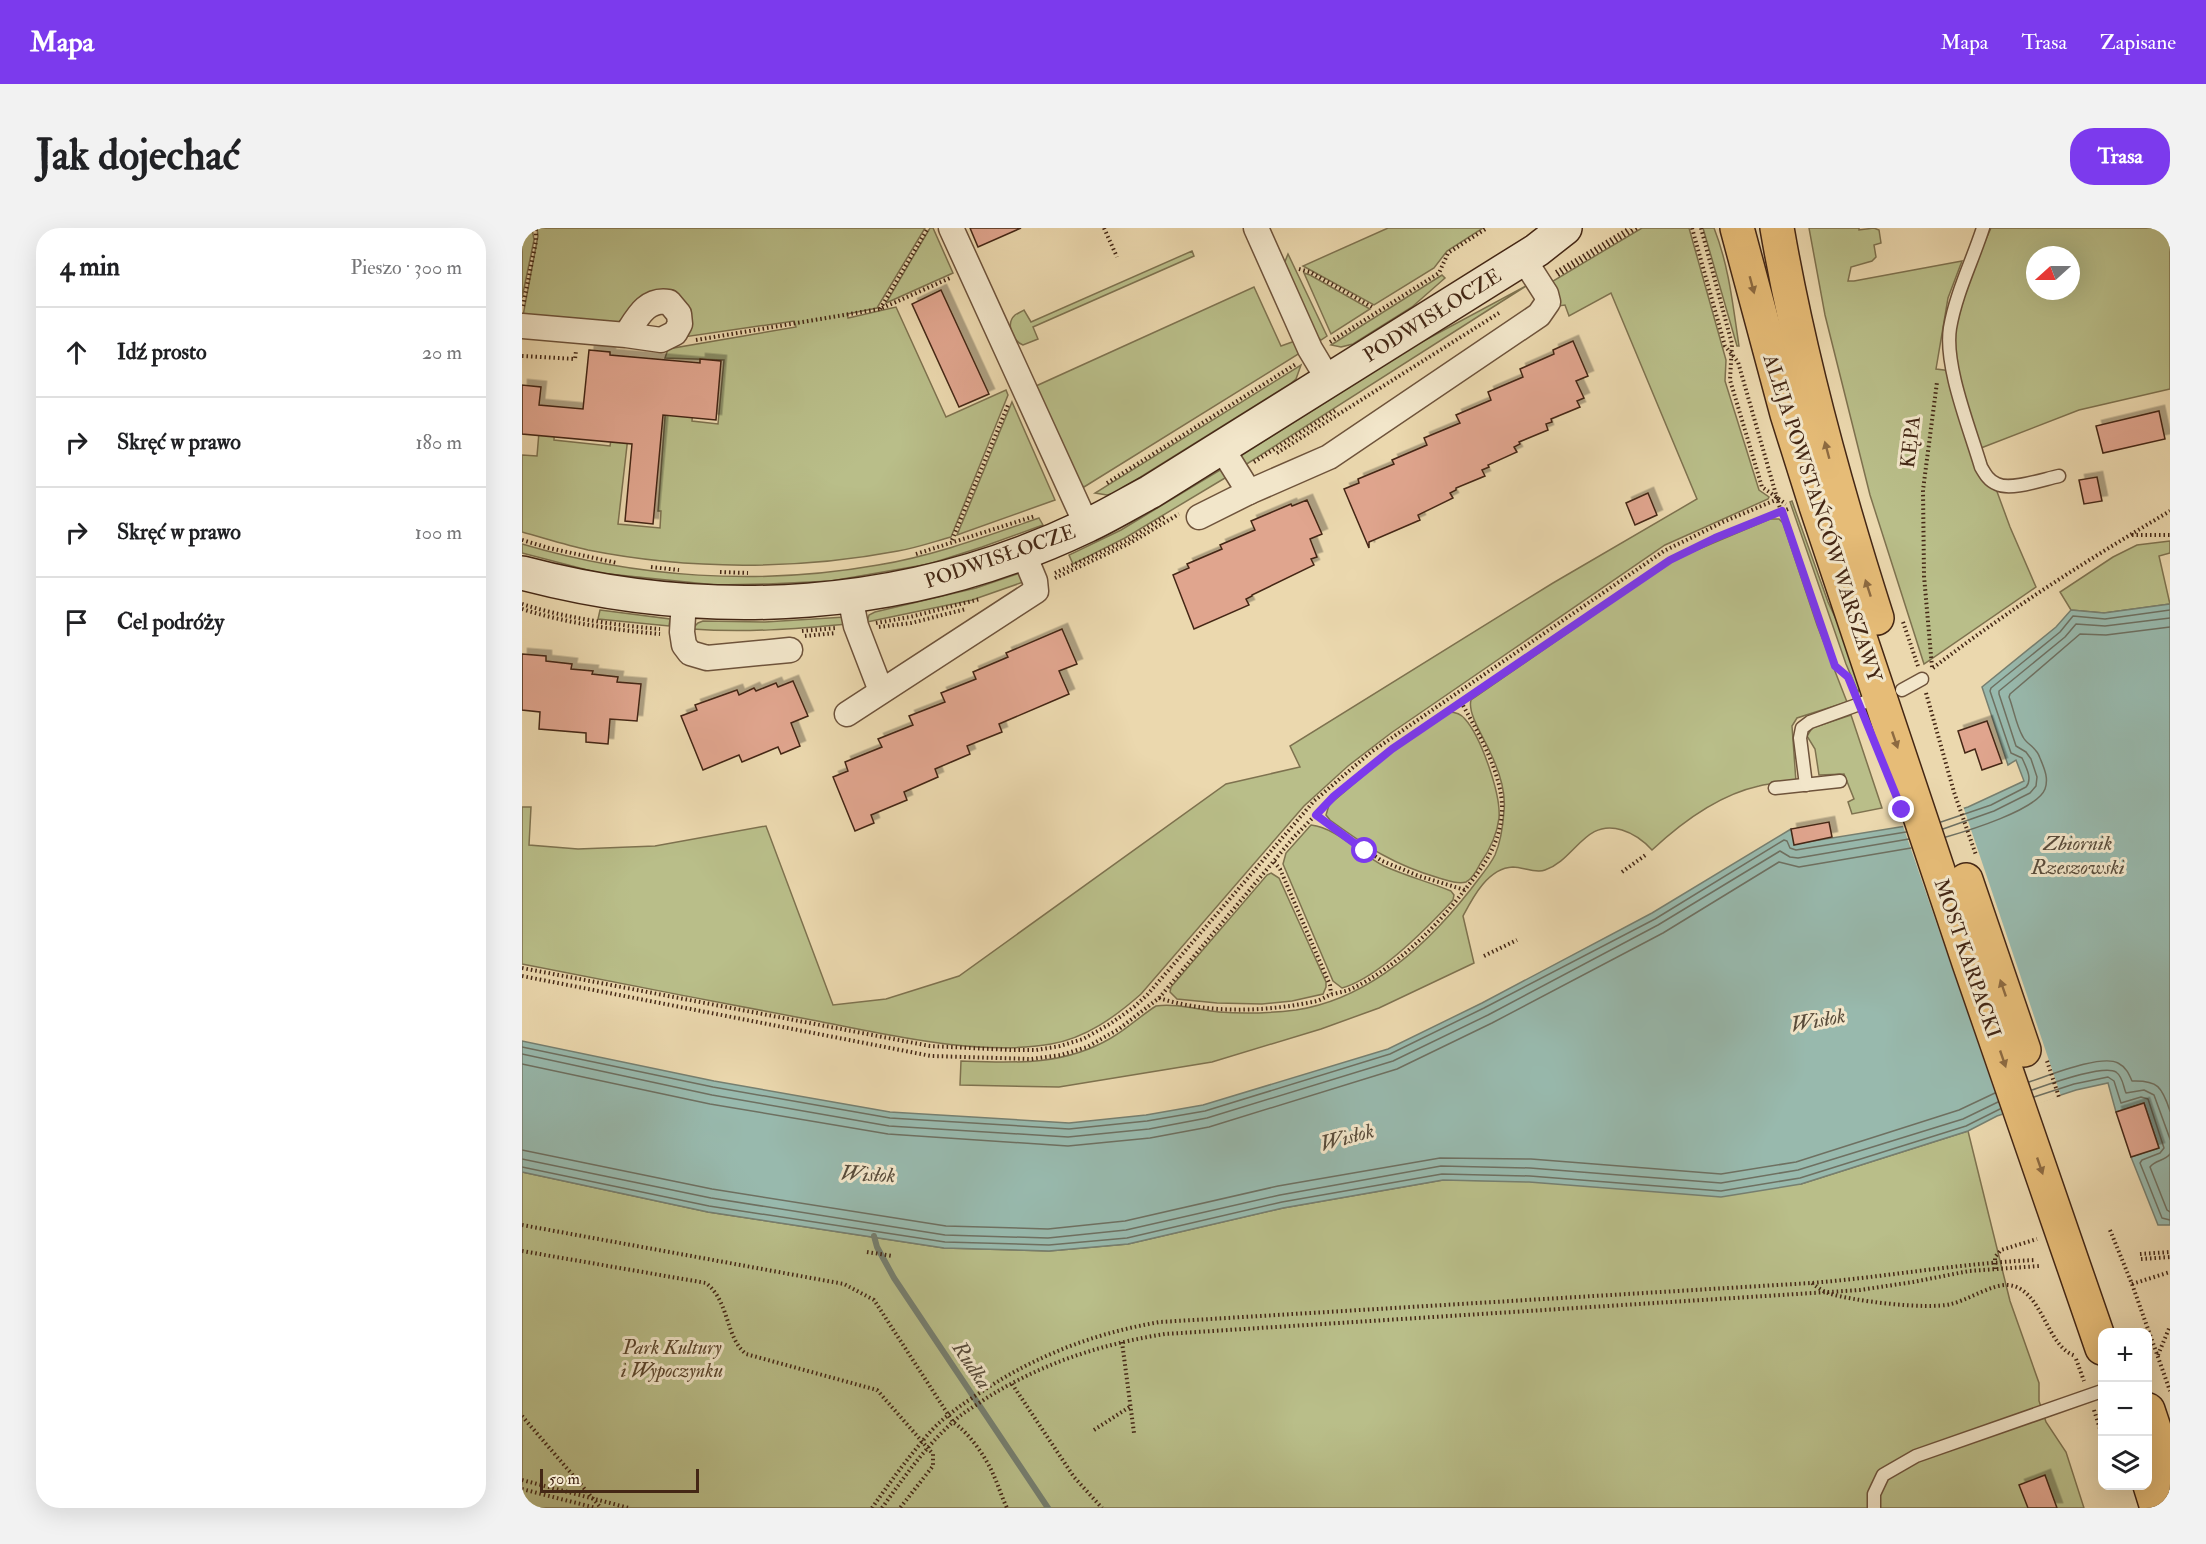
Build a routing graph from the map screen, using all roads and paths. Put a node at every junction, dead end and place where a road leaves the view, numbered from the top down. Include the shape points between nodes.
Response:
1 (536, 228) edge
2 (927, 228) edge
3 (951, 228) edge
4 (1104, 228) edge
5 (1256, 228) edge
6 (1487, 228) edge
7 (1565, 228) edge
8 (1587, 228) edge
9 (1630, 228) edge
10 (1637, 228) edge
11 (1692, 228) edge
12 (1701, 228) edge
13 (1737, 228) edge
14 (1777, 228) edge
15 (1983, 228) edge
16 (1117, 257) dead end
17 (1299, 269) dead end
18 (1535, 269) junction
19 (970, 270) junction
20 (1374, 308) dead end
21 (880, 309) junction
22 (522, 310) edge
23 (522, 327) edge
24 (626, 335) junction
25 (661, 340) junction
26 (1731, 354) junction
27 (1320, 366) junction
28 (1939, 372) dead end
29 (1019, 378) junction
30 (1221, 447) junction
31 (2059, 476) dead end
32 (1249, 492) junction
33 (1778, 499) junction
34 (1788, 509) junction
35 (1782, 511) junction
36 (2170, 511) edge
37 (1081, 513) junction
38 (1198, 517) dead end
39 (1792, 520) dead end
40 (2130, 535) junction
41 (2170, 535) edge
42 (522, 540) edge
43 (952, 540) dead end
44 (1023, 552) junction
45 (909, 556) dead end
46 (618, 563) dead end
47 (640, 566) dead end
48 (719, 572) dead end
49 (522, 573) edge
50 (751, 573) dead end
51 (686, 586) junction
52 (1817, 596) dead end
53 (849, 597) junction
54 (790, 650) dead end
55 (1932, 668) junction
56 (1842, 673) junction
57 (881, 691) junction
58 (1884, 695) junction
59 (1461, 702) junction
60 (847, 714) dead end
61 (1840, 781) dead end
62 (1806, 785) junction
63 (1776, 788) dead end
64 (1936, 798) junction
65 (1316, 815) junction
66 (1647, 854) dead end
67 (1274, 862) junction
68 (1622, 872) dead end
69 (1465, 890) junction
70 (1517, 940) dead end
71 (1484, 956) dead end
72 (522, 968) edge
73 (522, 976) edge
74 (1331, 994) junction
75 (1160, 998) junction
76 (2031, 1107) junction
77 (522, 1225) edge
78 (2110, 1230) dead end
79 (2038, 1239) dead end
80 (522, 1251) edge
81 (867, 1252) dead end
82 (2140, 1254) dead end
83 (2170, 1255) edge
84 (893, 1256) dead end
85 (2142, 1259) dead end
86 (2036, 1260) dead end
87 (1995, 1262) junction
88 (2039, 1266) dead end
89 (1995, 1269) junction
90 (2170, 1272) edge
91 (1811, 1283) junction
92 (2132, 1284) junction
93 (1825, 1292) junction
94 (2170, 1326) edge
95 (2119, 1328) edge
96 (1122, 1342) junction
97 (2089, 1352) edge
98 (2158, 1356) junction
99 (1012, 1384) junction
100 (2170, 1391) edge
101 (2098, 1393) edge
102 (1131, 1406) junction
103 (949, 1415) junction
104 (522, 1416) edge
105 (953, 1422) junction
106 (2152, 1422) edge
107 (1094, 1430) dead end
108 (1134, 1433) dead end
109 (923, 1442) junction
110 (928, 1447) junction
111 (2170, 1476) edge
112 (522, 1480) edge
113 (522, 1490) edge
114 (2151, 1490) edge
115 (593, 1498) junction
116 (596, 1508) edge
117 (601, 1508) edge
118 (629, 1508) edge
119 (872, 1508) edge
120 (882, 1508) edge
121 (900, 1508) edge
122 (1007, 1508) edge
123 (1102, 1508) edge
124 (1874, 1508) edge
125 (2157, 1508) edge

1 - 22 path
2 - 21 path
3 - 19 street, PODWISŁOCZE
4 - 16 path
5 - 27 street
6 - 27 path via 1448,253 1439,273
7 - 18 street, PODWISŁOCZE
8 - 18 street, PODWISŁOCZE
9 - 18 path
10 - 18 path
11 - 26 path via 1725,346
12 - 26 path via 1732,344
13 -> 58 main road, ALEJA POWSTAŃCÓW WARSZAWY via 1790,424
58 -> 14 main road, ALEJA POWSTAŃCÓW WARSZAWY
15 - 31 lane via 1960,286 1950,330 1954,374 1981,467 1987,477 2009,487
17 - 20 path
18 - 27 street, PODWISŁOCZE
18 - 32 street via 1548,302 1539,315 1329,457
19 - 21 path
19 - 29 street, PODWISŁOCZE
21 - 25 path via 681,342
23 - 24 street
24 - 25 street
24 - 25 street via 649,304 669,302 680,314 681,324 675,333
26 - 33 path via 1738,362
26 - 33 path via 1730,380 1762,487
27 - 30 street, PODWISŁOCZE
27 - 37 path via 1092,492
28 - 55 path, KĘPA via 1923,490 1924,576
29 - 37 street, PODWISŁOCZE
29 - 43 path
30 - 32 street
30 - 37 street, PODWISŁOCZE via 1150,492
32 - 38 street
33 - 34 path
33 - 35 path
33 - 72 path via 1664,551 1371,752 1314,801 1148,994 1110,1024 1083,1039 1023,1051 930,1046
34 - 35 path
34 - 39 path
35 - 56 path via 1835,666
35 - 59 path via 1670,560
36 - 40 path
37 - 44 street, PODWISŁOCZE
37 - 45 path via 994,530
40 - 41 path
40 - 55 path via 1972,637
42 - 46 path
44 - 53 street, PODWISŁOCZE via 942,578
44 - 57 street via 1036,591
47 - 51 path
48 - 50 path
49 - 51 street, PODWISŁOCZE via 627,596
51 - 53 street, PODWISŁOCZE via 742,604
51 - 54 street via 682,632 690,653 707,658
52 - 56 path
53 - 57 street
55 - 58 path
56 - 58 path
56 - 58 path
57 - 60 street
58 - 62 lane via 1802,728
58 - 64 main road, ALEJA POWSTAŃCÓW WARSZAWY
58 - 64 path
59 - 65 path via 1361,772
59 - 69 path via 1485,749 1502,806 1498,838 1479,874
61 - 62 lane
62 - 63 lane
64 - 76 main road, MOST KARPACKI
65 - 67 path
65 - 69 path via 1382,861
66 - 68 path
67 - 74 path
67 - 75 path
69 - 74 path via 1418,943 1358,986
70 - 71 path
73 - 75 path via 916,1053 1008,1059 1046,1058 1087,1047
74 - 75 path via 1320,1000 1261,1008 1200,1006
76 - 95 main road
76 -> 97 main road
77 - 103 path via 844,1284 874,1300
78 - 92 path
79 - 87 path via 2001,1250
80 - 109 path via 706,1283 722,1302 743,1352 877,1390
81 - 84 path
82 - 83 path
83 - 85 path
86 - 87 path
87 - 89 path
87 - 91 path
88 - 89 path
89 - 93 path
90 - 92 path
91 - 93 path
91 - 103 path via 1160,1322 1105,1334 1028,1364
92 - 98 path
93 - 96 path via 1165,1334
93 - 97 path via 1897,1304 1940,1306 2009,1285 2026,1293 2070,1355
94 - 98 path
96 - 99 path via 1052,1364
96 - 102 path
98 - 100 path
99 - 105 path
99 - 123 path via 1074,1477
101 - 124 lane via 1916,1456 1883,1475 1874,1494
102 - 107 path
102 - 108 path
103 - 105 path
103 - 109 path
104 - 115 path
105 - 110 path
105 - 122 path via 970,1438 994,1474
106 - 111 main road
109 - 110 path
109 - 119 path
110 - 120 path
110 - 121 path via 933,1454 933,1467
112 - 115 path
113 - 116 path
114 - 125 main road
115 - 117 path
115 - 118 path

